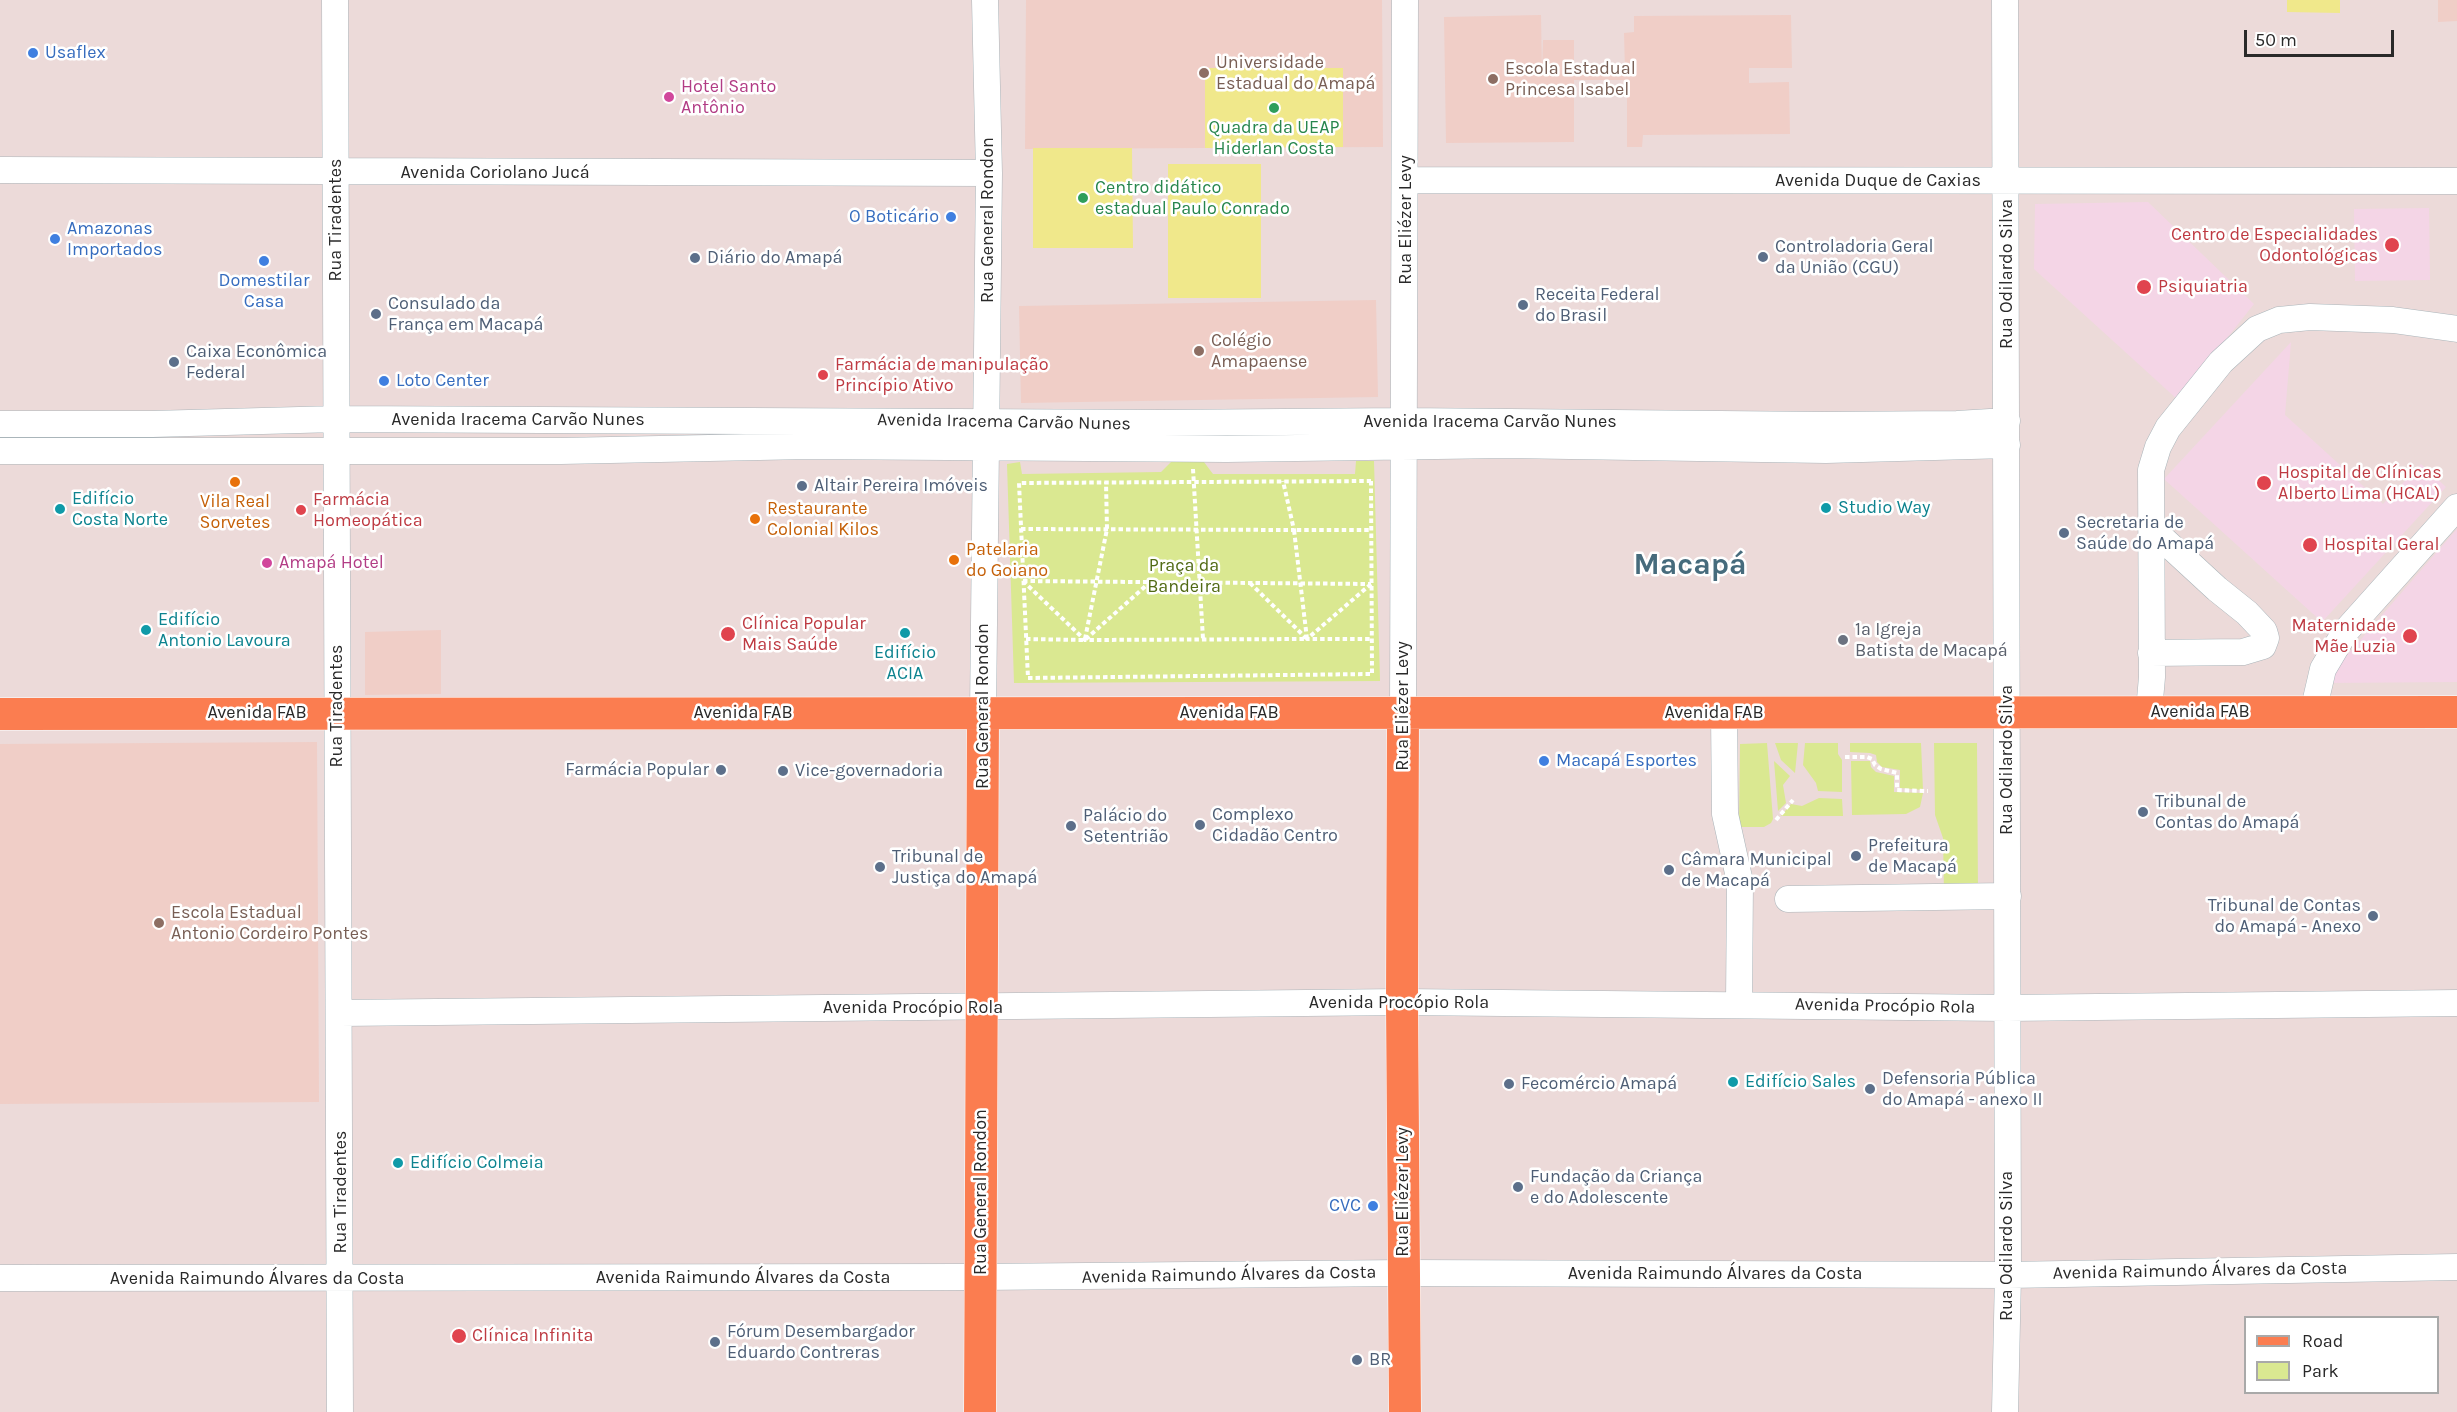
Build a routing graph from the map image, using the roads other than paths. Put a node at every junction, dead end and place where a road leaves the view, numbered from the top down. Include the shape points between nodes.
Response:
1 (335, 0) edge
2 (985, 0) edge
3 (1405, 0) edge
4 (2005, 0) edge
5 (0, 170) edge
6 (337, 173) junction
7 (989, 173) junction
8 (1406, 180) junction
9 (2006, 181) junction
10 (2457, 181) edge
11 (2457, 329) edge
12 (336, 419) junction
13 (809, 420) junction
14 (1404, 420) junction
15 (985, 421) junction
16 (1162, 423) junction
17 (1228, 423) junction
18 (0, 424) edge
19 (2007, 433) junction
20 (808, 446) junction
21 (1404, 446) junction
22 (985, 448) junction
23 (1162, 449) junction
24 (1227, 449) junction
25 (336, 450) junction
26 (0, 451) edge
27 (2457, 507) edge
28 (2152, 530) junction
29 (2151, 653) junction
30 (2149, 711) junction
31 (337, 712) junction
32 (2313, 712) junction
33 (2457, 712) edge
34 (983, 713) junction
35 (1403, 713) junction
36 (1725, 713) junction
37 (0, 714) edge
38 (2007, 714) junction
39 (2007, 896) junction
40 (1788, 899) dead end
41 (1402, 1002) junction
42 (1739, 1004) junction
43 (2457, 1004) edge
44 (981, 1008) junction
45 (2007, 1008) junction
46 (340, 1013) junction
47 (2457, 1267) edge
48 (1404, 1273) junction
49 (2008, 1275) junction
50 (980, 1277) junction
51 (0, 1278) edge
52 (341, 1279) junction
53 (340, 1412) edge
54 (980, 1412) edge
55 (1405, 1412) edge
56 (2005, 1412) edge

1 - 6 street, Rua Tiradentes
2 - 7 street, Rua General Rondon
3 - 8 street, Rua Eliézer Levy
4 - 9 street, Rua Odilardo Silva
5 - 6 street, Avenida Coriolano Jucá
6 - 7 street, Avenida Coriolano Jucá
6 - 12 street, Rua Tiradentes
7 - 15 street, Rua General Rondon
8 - 9 street, Avenida Duque de Caxias
8 - 14 street, Rua Eliézer Levy
9 - 10 street, Avenida Duque de Caxias
9 - 19 street, Rua Odilardo Silva
11 - 28 street via 2393,320 2310,317 2279,320 2257,329 2221,362 2168,428 2158,447 2151,470
12 - 13 street, Avenida Iracema Carvão Nunes
12 - 18 street, Avenida Iracema Carvão Nunes
12 - 25 street, Rua Tiradentes
13 - 15 street, Avenida Iracema Carvão Nunes
13 - 20 street
14 - 17 street, Avenida Iracema Carvão Nunes
14 - 19 street, Avenida Iracema Carvão Nunes via 1957,424
14 - 21 street, Rua Eliézer Levy
15 - 16 street, Avenida Iracema Carvão Nunes
15 - 22 street, Rua General Rondon
16 - 17 street, Avenida Iracema Carvão Nunes
16 - 23 street
17 - 24 street
19 - 21 street, Avenida Iracema Carvão Nunes via 1826,450
19 - 38 street, Rua Odilardo Silva
20 - 22 street, Avenida Iracema Carvão Nunes
20 - 25 street, Avenida Iracema Carvão Nunes
21 - 24 street, Avenida Iracema Carvão Nunes
21 - 35 street, Rua Eliézer Levy
22 - 23 street, Avenida Iracema Carvão Nunes
22 - 34 street, Rua General Rondon
23 - 24 street, Avenida Iracema Carvão Nunes
25 - 26 street, Avenida Iracema Carvão Nunes
25 - 31 street, Rua Tiradentes
27 - 32 street via 2345,632 2323,669
28 - 29 street
28 - 29 street via 2247,613 2266,638 2263,646 2243,652
29 - 30 street
30 - 32 main road, Avenida FAB
30 - 38 main road, Avenida FAB
31 - 34 main road, Avenida FAB
31 - 37 main road, Avenida FAB
31 - 46 street, Rua Tiradentes
32 - 33 main road, Avenida FAB
34 - 35 main road, Avenida FAB
34 - 44 main road, Rua General Rondon
35 - 36 main road, Avenida FAB
35 - 41 main road, Rua Eliézer Levy
36 - 38 main road, Avenida FAB
36 - 42 street via 1725,814 1740,882
38 - 39 street, Rua Odilardo Silva
39 - 40 street
39 - 45 street, Rua Odilardo Silva
41 - 42 street, Avenida Procópio Rola
41 - 44 street, Avenida Procópio Rola
41 - 48 main road, Rua Eliézer Levy
42 - 45 street, Avenida Procópio Rola
43 - 45 street, Avenida Procópio Rola
44 - 46 street, Avenida Procópio Rola
44 - 50 main road, Rua General Rondon
45 - 49 street, Rua Odilardo Silva
46 - 52 street, Rua Tiradentes
47 - 49 street, Avenida Raimundo Álvares da Costa
48 - 49 street, Avenida Raimundo Álvares da Costa
48 - 50 street, Avenida Raimundo Álvares da Costa
48 - 55 main road, Rua Eliézer Levy
49 - 56 street, Rua Odilardo Silva
50 - 52 street, Avenida Raimundo Álvares da Costa
50 - 54 main road, Rua General Rondon
51 - 52 street, Avenida Raimundo Álvares da Costa
52 - 53 street, Rua Tiradentes

